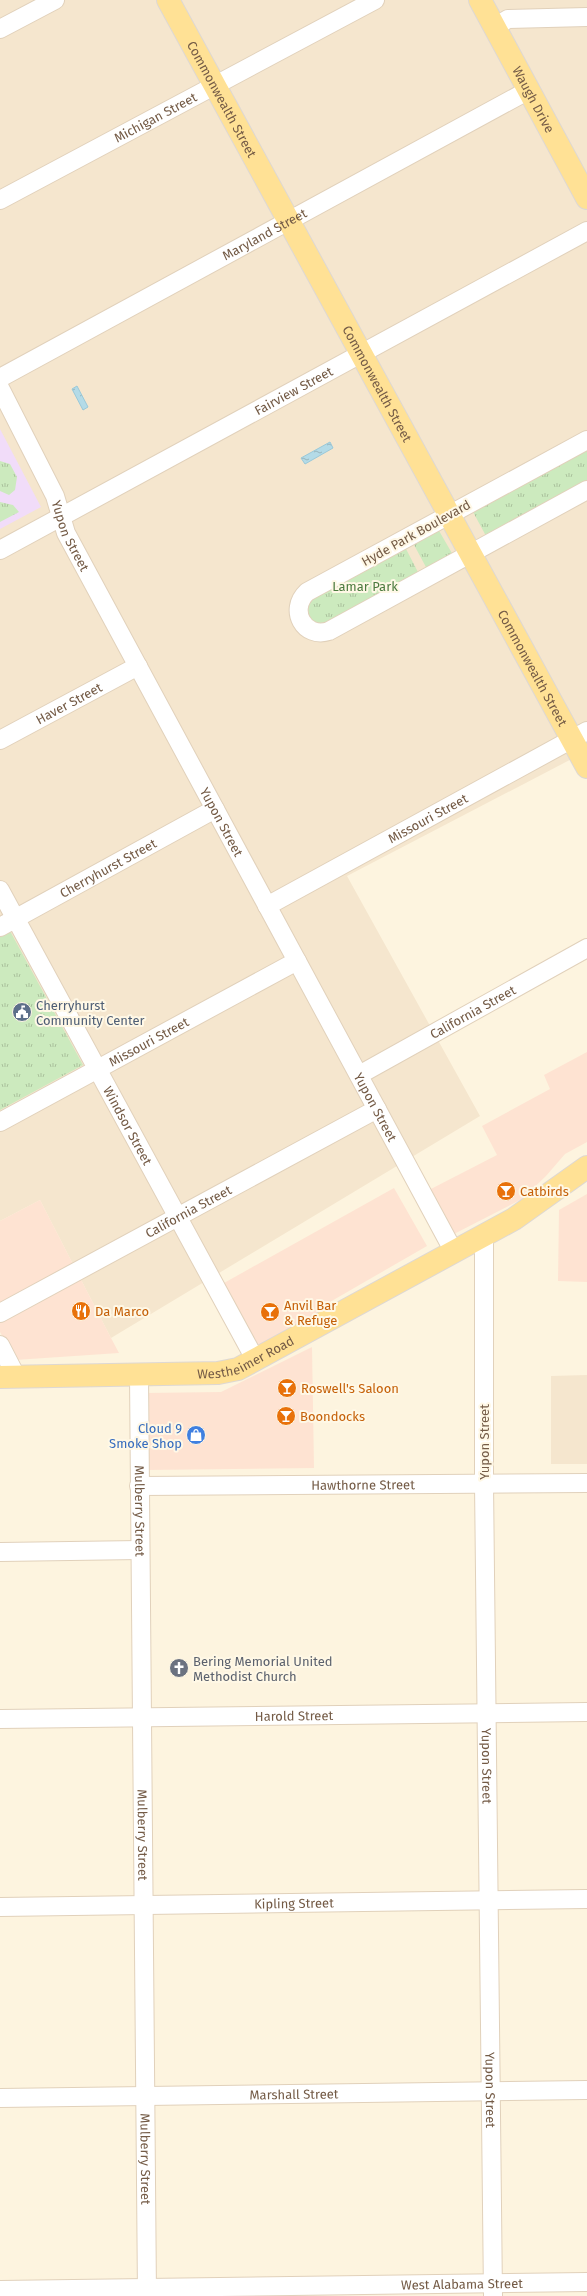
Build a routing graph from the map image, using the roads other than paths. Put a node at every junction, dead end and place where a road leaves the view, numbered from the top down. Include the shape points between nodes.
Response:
1 (55, 0) edge
2 (168, 0) edge
3 (375, 0) edge
4 (480, 0) edge
5 (587, 17) edge
6 (495, 27) junction
7 (0, 29) edge
8 (216, 86) junction
9 (529, 90) junction
10 (587, 198) edge
11 (0, 200) edge
12 (288, 220) junction
13 (587, 231) edge
14 (362, 355) junction
15 (0, 378) edge
16 (0, 388) edge
17 (587, 440) edge
18 (587, 490) edge
19 (451, 514) junction
20 (62, 517) junction
21 (0, 550) edge
22 (471, 552) junction
23 (138, 666) junction
24 (579, 735) edge
25 (0, 740) edge
26 (587, 767) edge
27 (215, 809) junction
28 (0, 890) edge
29 (267, 906) junction
30 (16, 919) junction
31 (0, 927) edge
32 (587, 948) edge
33 (297, 961) junction
34 (97, 1069) junction
35 (359, 1075) junction
36 (377, 1109) junction
37 (0, 1122) edge
38 (587, 1167) edge
39 (178, 1217) junction
40 (484, 1236) junction
41 (454, 1252) junction
42 (0, 1313) edge
43 (0, 1346) edge
44 (256, 1361) junction
45 (139, 1375) junction
46 (8, 1376) edge
47 (587, 1483) edge
48 (484, 1484) junction
49 (139, 1486) junction
50 (140, 1550) junction
51 (0, 1552) edge
52 (587, 1712) edge
53 (487, 1713) junction
54 (142, 1717) junction
55 (0, 1719) edge
56 (587, 1899) edge
57 (490, 1900) junction
58 (143, 1905) junction
59 (0, 1907) edge
60 (587, 2090) edge
61 (492, 2093) junction
62 (145, 2096) junction
63 (0, 2098) edge
64 (587, 2282) edge
65 (0, 2290) edge
66 (493, 2290) edge
67 (147, 2292) edge

1 - 7 street
2 - 8 main road, Commonwealth Street
3 - 8 street, Michigan Street
4 - 6 main road, Waugh Drive
5 - 6 street via 508,19
6 - 9 main road, Waugh Drive
8 - 11 street, Michigan Street
8 - 12 main road, Commonwealth Street
9 - 10 main road, Waugh Drive
9 - 12 street, Maryland Street
12 - 14 main road, Commonwealth Street
12 - 15 street, Maryland Street
13 - 14 street, Fairview Street
14 - 19 main road, Commonwealth Street
14 - 20 street, Fairview Street
16 - 20 street, Yupon Street via 55,496
17 - 19 street, Hyde Park Boulevard
18 - 22 street, Hyde Park Boulevard
19 - 22 main road, Commonwealth Street
19 - 22 street, Hyde Park Boulevard via 307,592 298,606 301,622 314,632 322,634
20 - 21 street, Fairview Street
20 - 23 street, Yupon Street via 66,533
22 - 24 main road, Commonwealth Street
23 - 25 street, Haver Street
23 - 27 street, Yupon Street
24 - 26 main road, Commonwealth Street
24 - 29 street, Missouri Street
27 - 29 street, Yupon Street
27 - 30 street, Cherryhurst Street
28 - 30 street, Windsor Street
29 - 33 street, Yupon Street
30 - 31 street, Cherryhurst Street
30 - 34 street, Windsor Street
32 - 35 street, California Street
33 - 34 street, Missouri Street
33 - 35 street, Yupon Street
34 - 37 street, Missouri Street
34 - 39 street, Windsor Street
35 - 36 street, Yupon Street
36 - 39 street, California Street
36 - 41 street, Yupon Street
38 - 40 main road, Westheimer Road via 536,1205
39 - 42 street, California Street
39 - 44 street, Windsor Street
40 - 41 main road, Westheimer Road
40 - 48 street, Yupon Street
41 - 44 main road, Westheimer Road
43 - 46 street
44 - 45 main road, Westheimer Road via 238,1370 218,1373
45 - 46 main road, Westheimer Road
45 - 49 street, Mulberry Street
47 - 48 street, Hawthorne Street
48 - 49 street, Hawthorne Street
48 - 53 street, Yupon Street
49 - 50 street, Mulberry Street
50 - 51 street
50 - 54 street, Mulberry Street
52 - 53 street, Harold Street
53 - 54 street, Harold Street
53 - 57 street, Yupon Street
54 - 55 street, Harold Street
54 - 58 street, Mulberry Street
56 - 57 street, Kipling Street
57 - 58 street, Kipling Street
57 - 61 street, Yupon Street
58 - 59 street, Kipling Street
58 - 62 street, Mulberry Street
60 - 61 street, Marshall Street
61 - 62 street, Marshall Street
61 - 66 street, Yupon Street
62 - 63 street, Marshall Street
62 - 67 street, Mulberry Street
64 - 66 street, West Alabama Street
65 - 67 street, West Alabama Street
66 - 67 street, West Alabama Street

